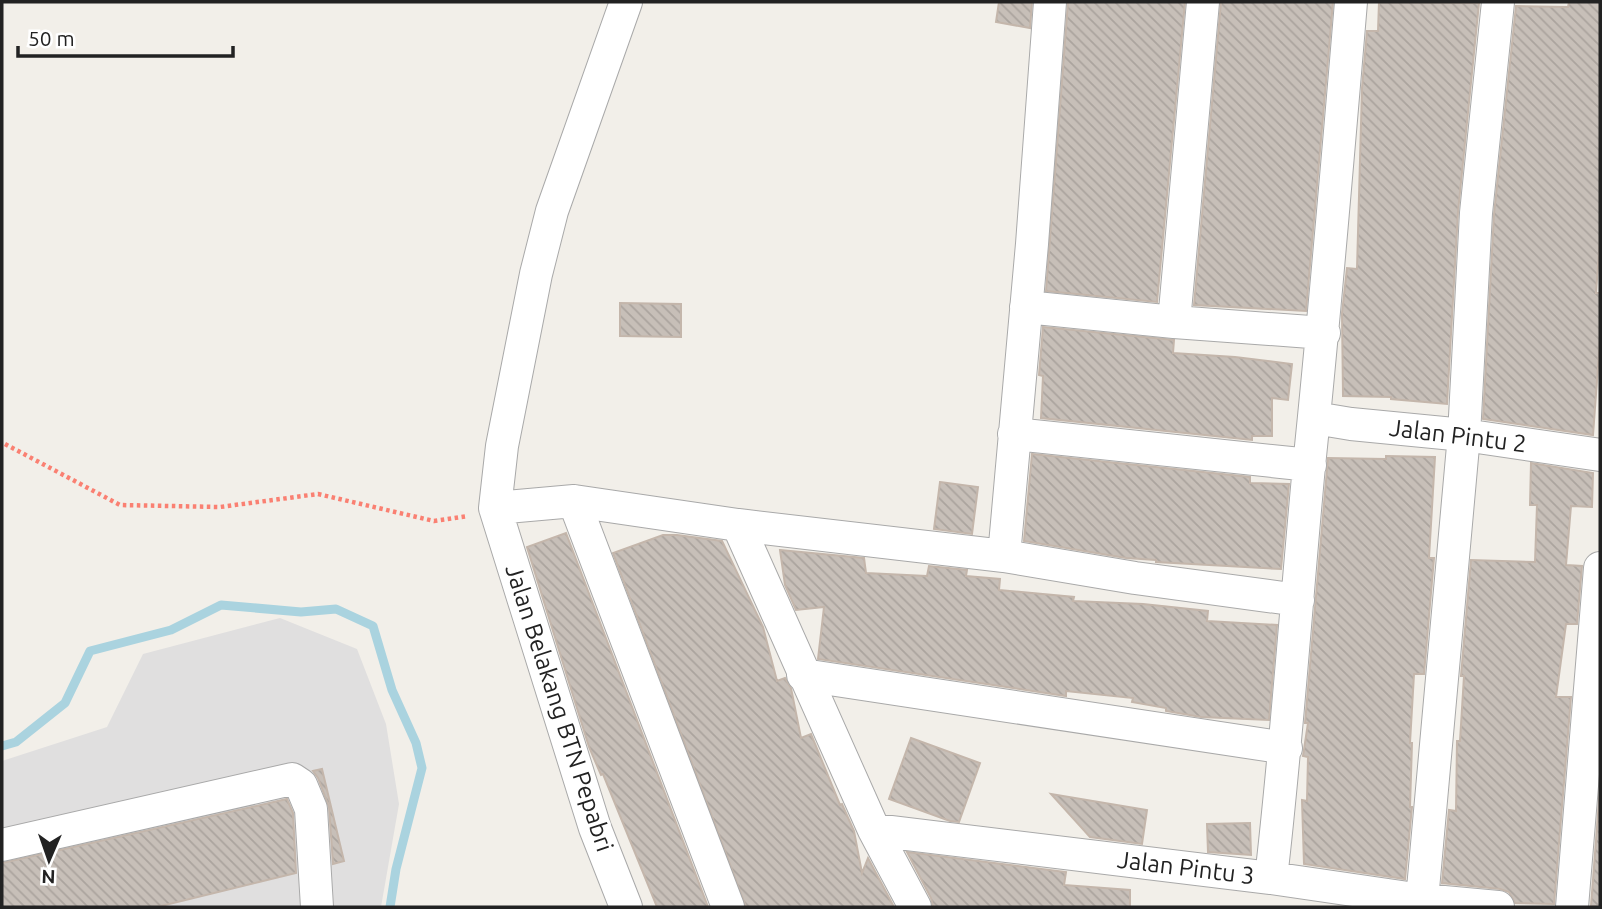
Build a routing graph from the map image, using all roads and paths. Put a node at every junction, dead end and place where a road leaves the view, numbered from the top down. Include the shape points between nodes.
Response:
1 (626, 2) edge
2 (1050, 2) edge
3 (1203, 2) edge
4 (1351, 2) edge
5 (1498, 2) edge
6 (1026, 307) junction
7 (1174, 322) junction
8 (1324, 333) junction
9 (1315, 418) junction
10 (1014, 434) junction
11 (1464, 435) junction
12 (5, 444) dead end
13 (1600, 455) edge
14 (1310, 465) junction
15 (574, 500) junction
16 (495, 508) junction
17 (738, 525) junction
18 (1004, 556) junction
19 (1600, 568) edge
20 (1298, 600) junction
21 (803, 676) junction
22 (1286, 748) junction
23 (874, 830) junction
24 (2, 845) edge
25 (1271, 878) junction
26 (1422, 900) junction
27 (317, 907) edge
28 (626, 907) edge
29 (728, 907) edge
30 (915, 907) edge
31 (1498, 907) edge
32 (1572, 907) edge

1 - 16 street via 549,223 504,434
2 - 6 street
3 - 7 street
4 - 8 street
5 - 11 street via 1476,213
6 - 7 street
6 - 10 street
7 - 8 street
8 - 9 street
9 - 11 street, Jalan Pintu 2
9 - 14 street
10 - 14 street
10 - 18 street
11 - 13 street, Jalan Pintu 2
11 - 26 street
12 - 16 path via 120,505 220,507 318,495 434,520
14 - 20 street
15 - 16 street
15 - 17 street
15 - 29 street
16 - 28 street, Jalan Belakang BTN Pepabri via 595,828
17 - 18 street
17 - 21 street
18 - 20 street
19 - 32 street
20 - 22 street
21 - 22 street
21 - 23 street
22 - 25 street
23 - 25 street, Jalan Pintu 3
23 - 30 street
24 - 27 street via 292,779 300,785 311,809
25 - 26 street, Jalan Pintu 3
26 - 31 street, Jalan Pintu 3

